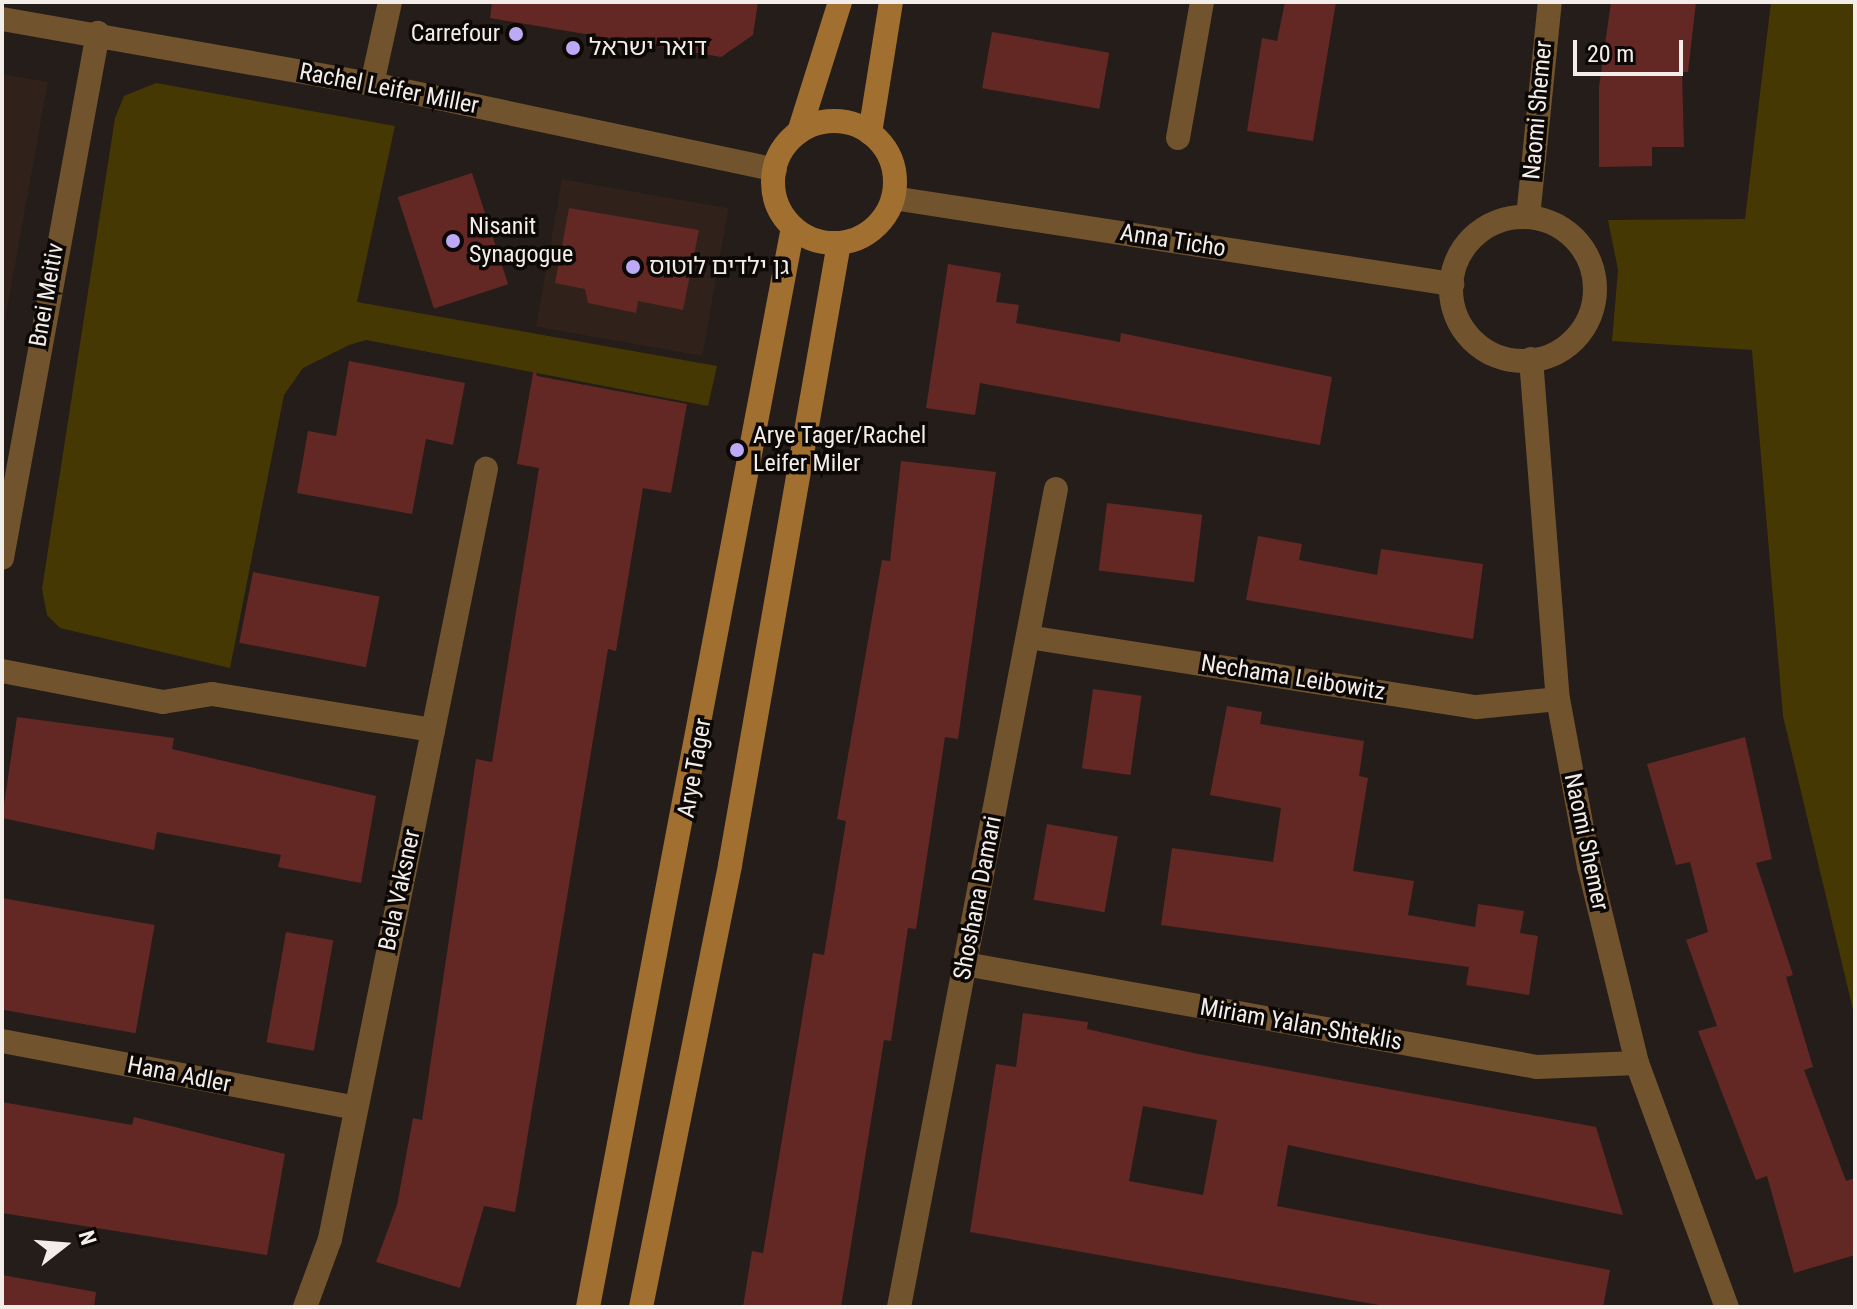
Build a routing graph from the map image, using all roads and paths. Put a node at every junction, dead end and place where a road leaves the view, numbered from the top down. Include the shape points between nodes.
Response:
1 (390, 2) edge
2 (840, 2) edge
3 (891, 2) edge
4 (1202, 2) edge
5 (1550, 2) edge
6 (2, 19) edge
7 (98, 33) junction
8 (372, 84) junction
9 (799, 132) junction
10 (870, 133) junction
11 (1178, 138) dead end
12 (775, 170) junction
13 (893, 198) junction
14 (1528, 217) junction
15 (793, 227) junction
16 (839, 243) junction
17 (1452, 284) junction
18 (1531, 359) junction
19 (486, 469) dead end
20 (1056, 489) dead end
21 (2, 558) edge
22 (1028, 637) junction
23 (2, 671) edge
24 (1558, 699) junction
25 (433, 730) junction
26 (965, 964) junction
27 (2, 1041) edge
28 (1637, 1063) junction
29 (356, 1108) junction
30 (305, 1307) edge
31 (588, 1307) edge
32 (641, 1307) edge
33 (901, 1307) edge
34 (1727, 1307) edge

1 - 8 street
2 - 9 street
3 - 10 street
4 - 11 street
5 - 14 street, Naomi Shemer
6 - 7 street, Rachel Leifer Miller
7 - 8 street, Rachel Leifer Miller
7 - 21 street, Bnei Meitiv
8 - 12 street, Rachel Leifer Miller
9 - 10 street via 835,121
9 - 12 street
10 - 13 street via 892,161
12 - 15 street via 776,201
13 - 16 street via 874,229
13 - 17 street, Anna Ticho
14 - 17 street via 1488,225 1462,250
14 - 18 street via 1566,230 1588,257 1596,281 1591,315 1570,344
15 - 16 street
15 - 31 street, Arye Tager
16 - 32 street via 727,881
17 - 18 street via 1457,317 1470,339 1491,354
18 - 24 street, Naomi Shemer
19 - 25 street, Bela Vaksner
20 - 22 street, Shoshana Damari
22 - 24 street, Nechama Leibowitz via 1477,707
22 - 26 street, Shoshana Damari
23 - 25 street via 163,702 212,694
24 - 28 street, Naomi Shemer
25 - 29 street, Bela Vaksner
26 - 28 street, Miriam Yalan-Shteklis via 1537,1067
26 - 33 street, Shoshana Damari
27 - 29 street, Hana Adler
28 - 34 street, Naomi Shemer
29 - 30 street, Bela Vaksner via 330,1239

